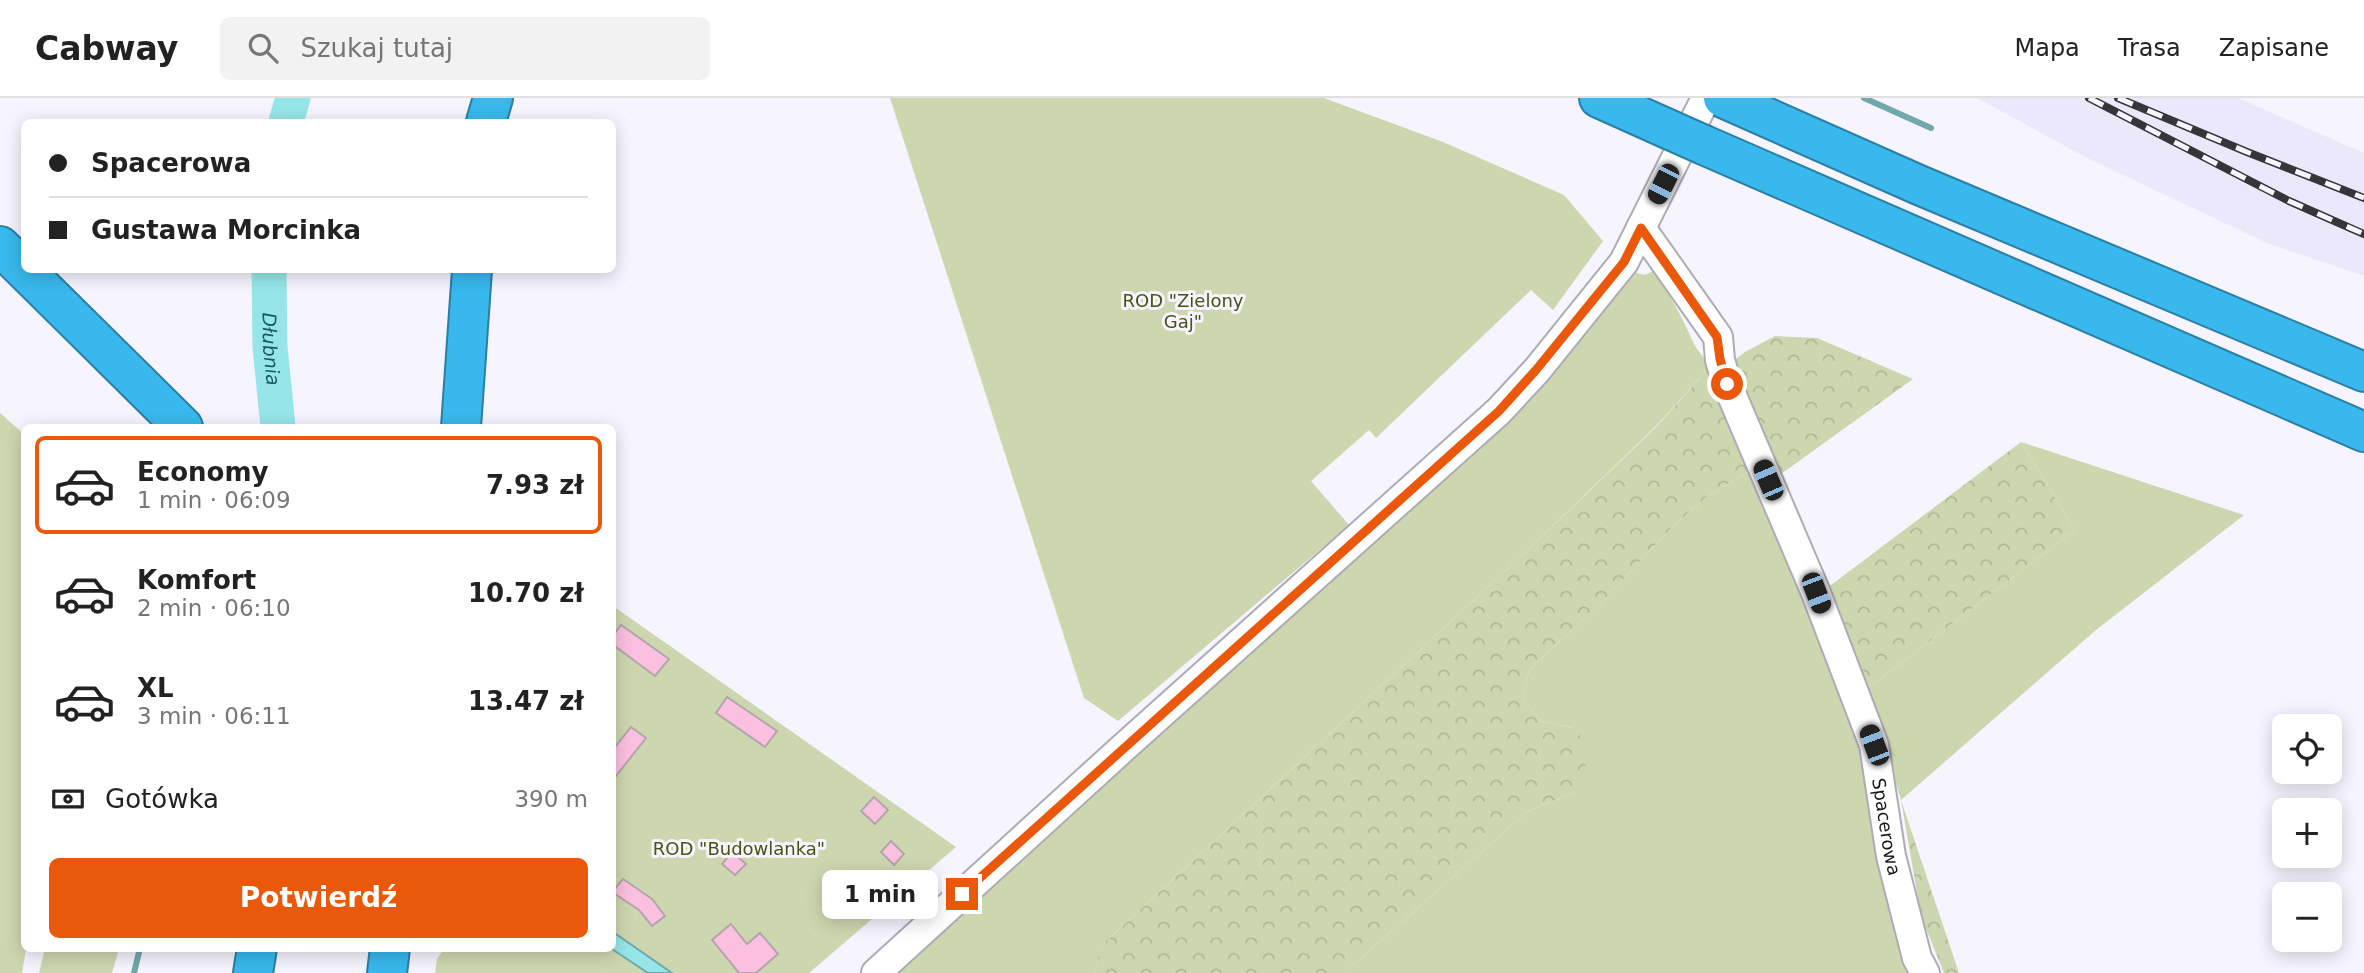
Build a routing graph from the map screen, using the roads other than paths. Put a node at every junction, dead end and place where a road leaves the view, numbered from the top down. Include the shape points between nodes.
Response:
1 (493, 98) edge
2 (1599, 98) edge
3 (1706, 98) edge
4 (1724, 98) edge
5 (487, 119) edge
6 (1641, 228) junction
7 (0, 246) edge
8 (21, 267) edge
9 (27, 273) edge
10 (472, 273) edge
11 (2364, 372) edge
12 (180, 424) edge
13 (461, 424) edge
14 (2364, 432) edge
15 (876, 973) edge
16 (1925, 973) edge

1 - 5 highway
2 - 14 highway, bridge
3 - 6 street
4 - 11 highway
6 - 15 street via 1624,262 1499,411
6 - 16 street, Spacerowa via 1717,337 1727,384 1874,745 1891,856
7 - 8 highway
9 - 12 highway
10 - 13 highway

